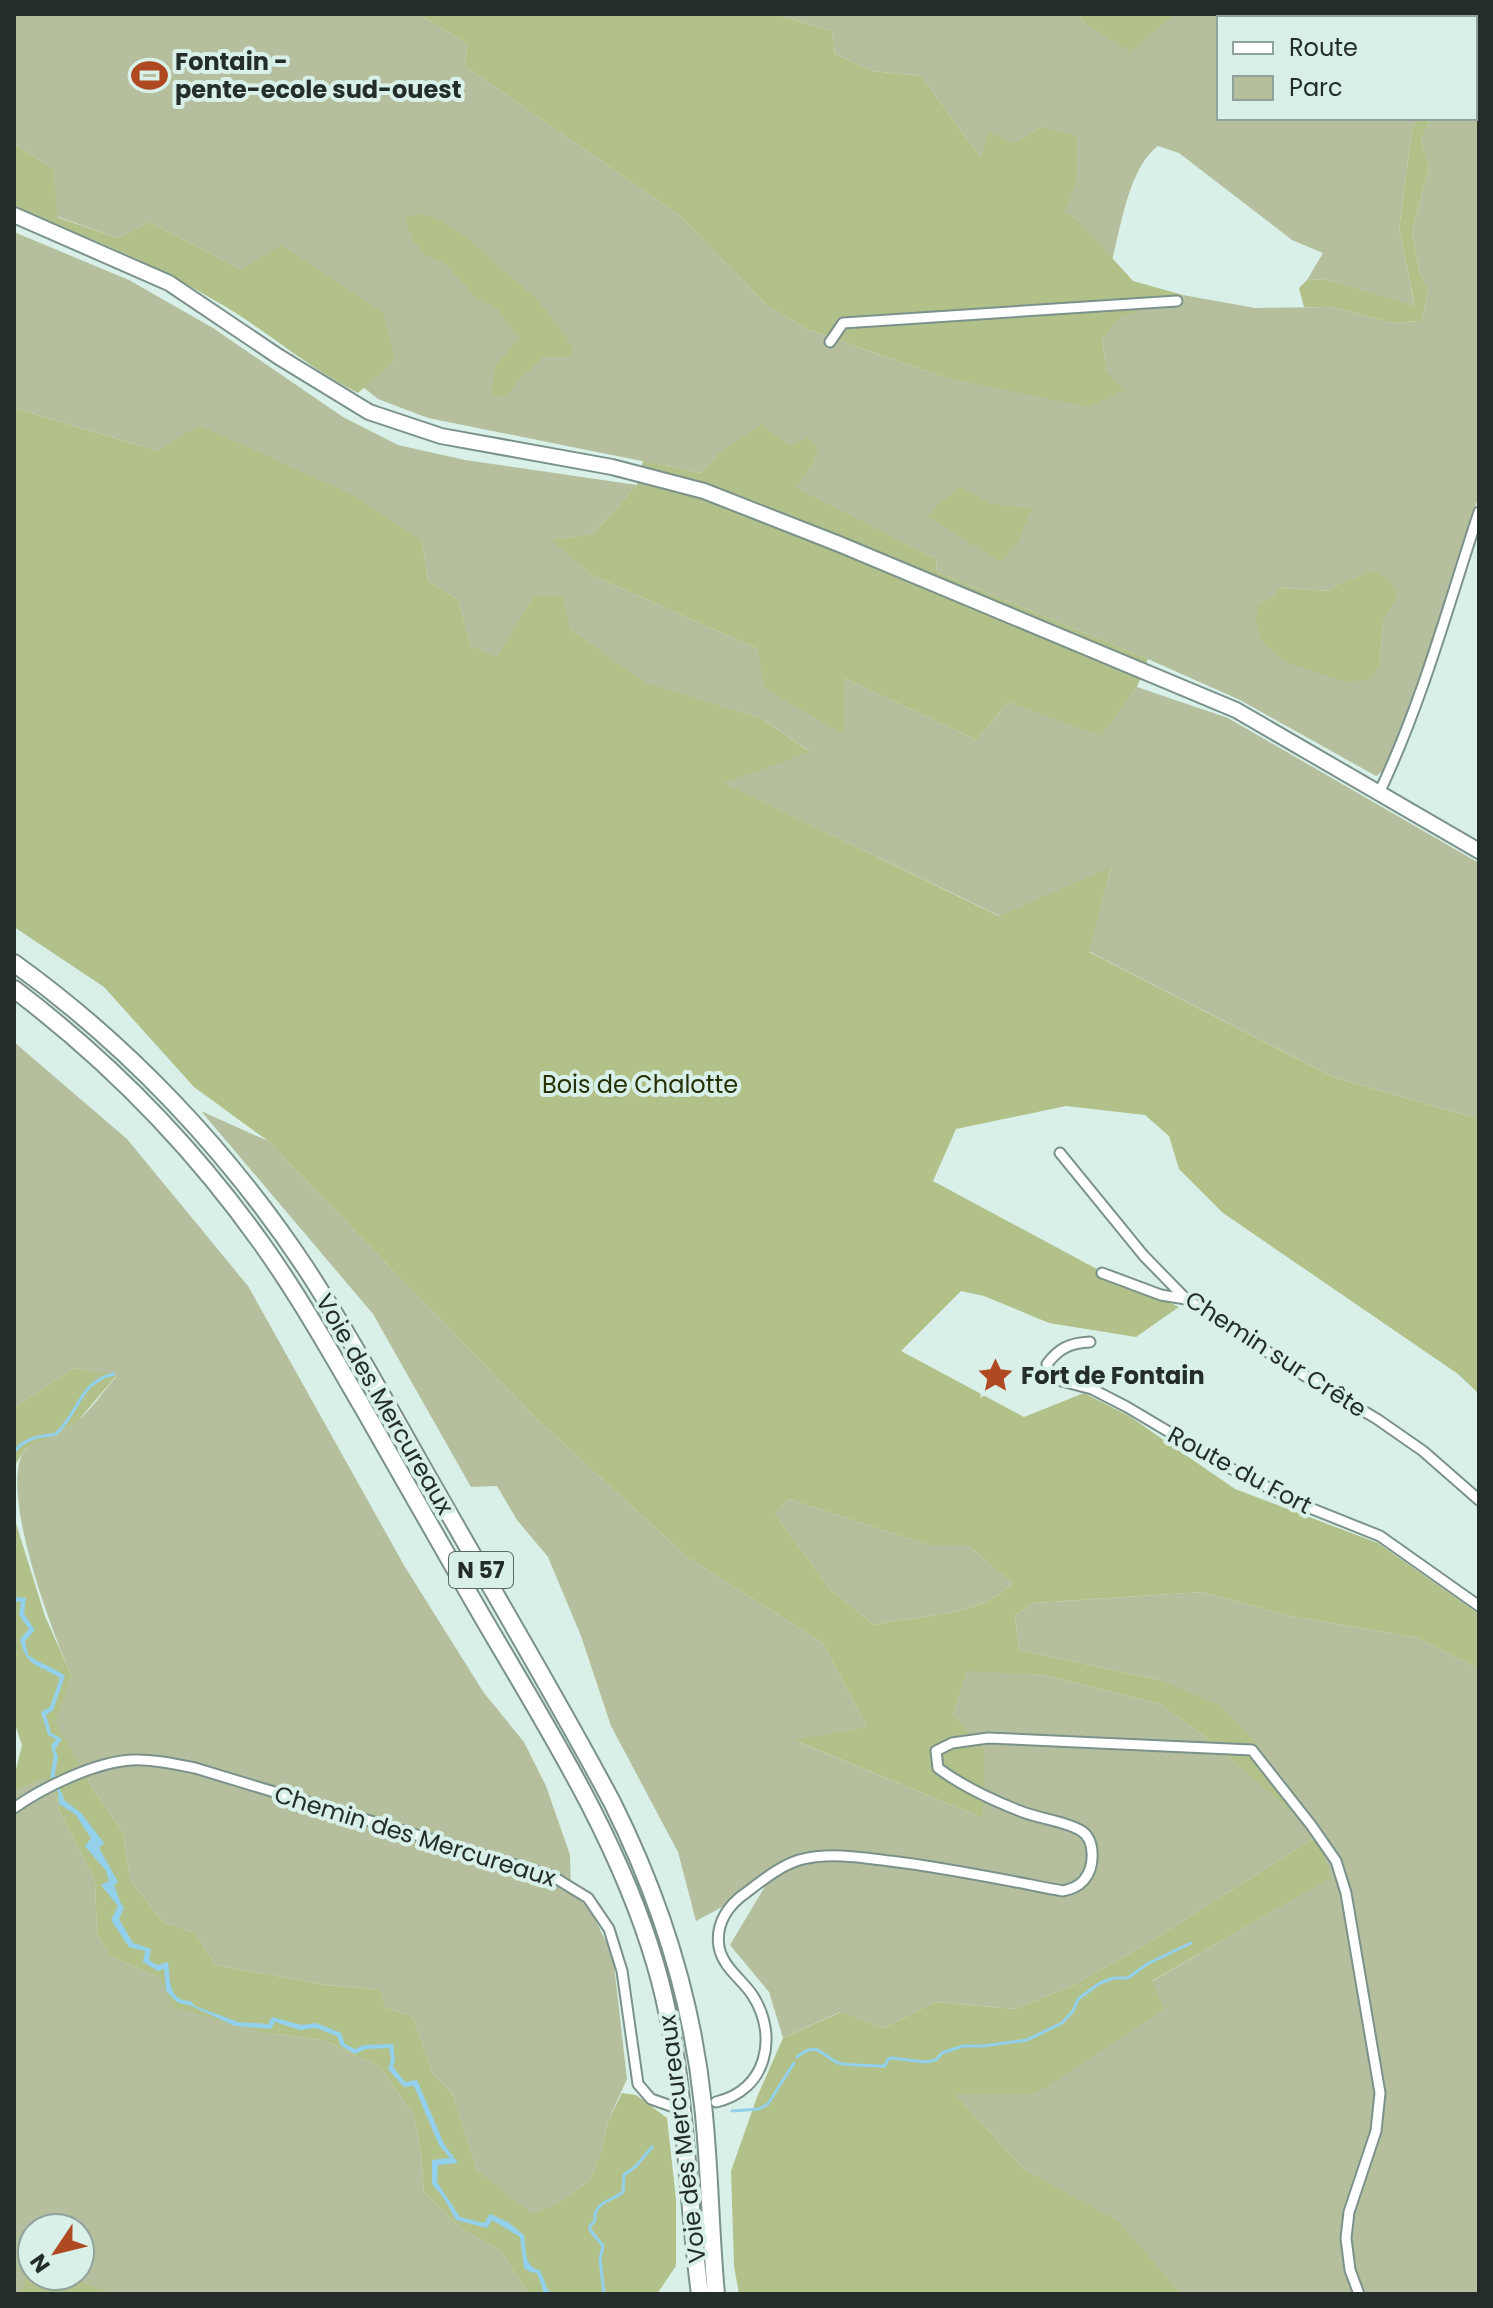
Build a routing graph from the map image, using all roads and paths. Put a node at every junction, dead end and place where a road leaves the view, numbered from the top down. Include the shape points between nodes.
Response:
1 (14, 215) edge
2 (1177, 301) dead end
3 (830, 342) dead end
4 (1479, 512) edge
5 (1379, 793) junction
6 (1479, 851) edge
7 (14, 963) edge
8 (14, 989) edge
9 (1060, 1153) dead end
10 (1102, 1273) dead end
11 (1186, 1299) junction
12 (1090, 1342) dead end
13 (1479, 1500) edge
14 (1479, 1606) edge
15 (14, 1808) edge
16 (716, 2102) dead end
17 (671, 2106) dead end
18 (700, 2294) edge
19 (716, 2294) edge
20 (1359, 2294) edge

1 - 5 main road via 169,283 369,412 441,436 612,467 704,491 1236,710
2 - 3 street via 843,323
4 - 5 street via 1420,691
5 - 6 main road
7 - 19 highway, Voie des Mercureaux / N 57 via 150,1078 269,1215 331,1309 606,1790 654,1895 690,2019 703,2104
8 - 18 highway, Voie des Mercureaux / N 57 via 147,1106 274,1261 593,1811 635,1902 668,2013 681,2086
9 - 11 street, Chemin sur Crête
10 - 11 street
11 - 13 street, Chemin sur Crête via 1377,1419
12 - 14 street, Route du Fort via 1057,1351 1047,1364 1050,1374 1127,1407 1300,1504 1380,1536
15 - 17 street, Chemin des Mercureaux via 109,1763 161,1761 532,1869 571,1886 599,1912 617,1950 638,2084 651,2099
16 - 20 street via 736,2096 756,2079 765,2036 759,2007 721,1955 720,1926 730,1905 775,1872 798,1861 836,1856 927,1865 1063,1891 1086,1878 1093,1853 1081,1830 1021,1812 952,1779 938,1768 936,1751 988,1738 1252,1750 1336,1861 1346,1893 1380,2093 1376,2131 1349,2212 1346,2238

